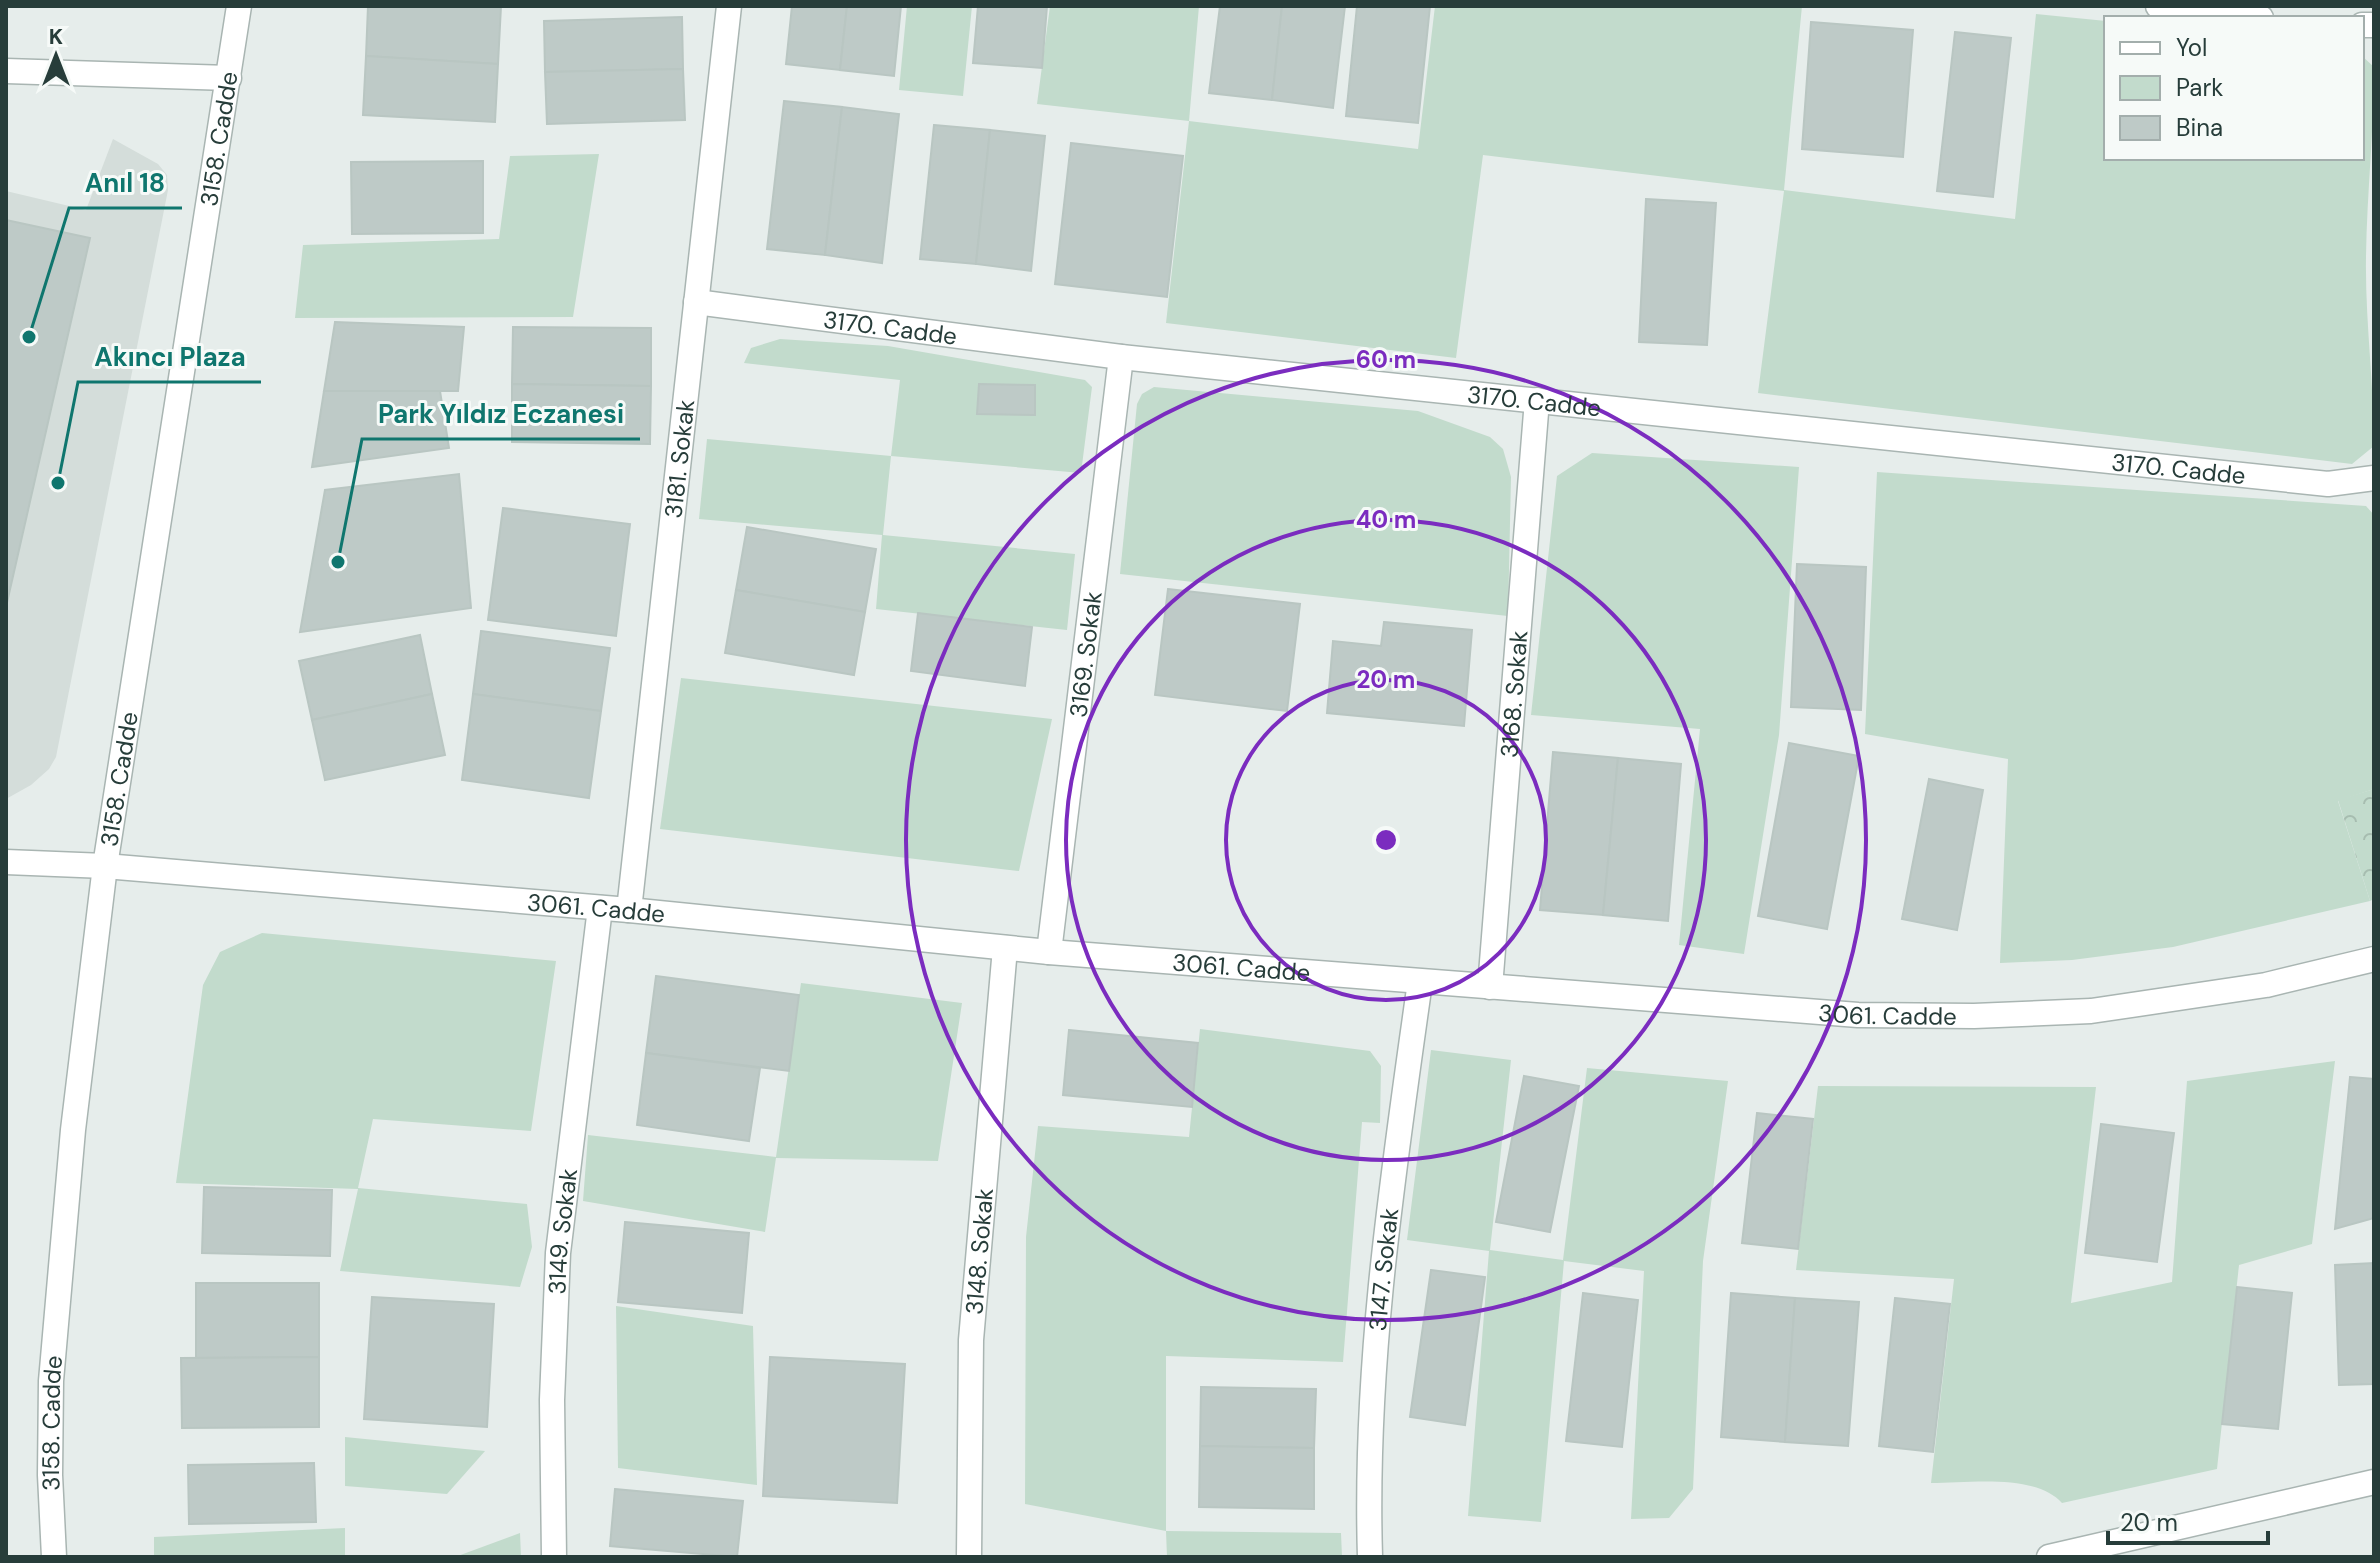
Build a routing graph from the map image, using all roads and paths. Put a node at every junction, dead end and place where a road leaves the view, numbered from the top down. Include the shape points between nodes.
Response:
1 (239, 6) edge
2 (729, 6) edge
3 (2158, 6) edge
4 (2244, 16) edge
5 (6, 71) edge
6 (229, 78) junction
7 (696, 302) junction
8 (1121, 357) junction
9 (1537, 400) junction
10 (2374, 478) edge
11 (6, 862) edge
12 (105, 866) junction
13 (600, 908) junction
14 (629, 910) junction
15 (1005, 948) junction
16 (1049, 952) junction
17 (2374, 959) edge
18 (1420, 982) junction
19 (1490, 987) junction
20 (2374, 1482) edge
21 (54, 1557) edge
22 (554, 1557) edge
23 (969, 1557) edge
24 (1370, 1557) edge
25 (2049, 1557) edge

1 - 6 street, 3158. Cadde
2 - 7 street, 3181. Sokak
3 - 4 street
5 - 6 street
6 - 12 street, 3158. Cadde
7 - 8 street, 3170. Cadde
7 - 14 street, 3181. Sokak
8 - 9 street, 3170. Cadde
8 - 16 street, 3169. Sokak
9 - 10 street, 3170. Cadde via 2328,484
9 - 19 street, 3168. Sokak
11 - 12 street, 3061. Cadde
12 - 13 street, 3061. Cadde
12 - 21 street, 3158. Cadde via 73,1130 51,1381
13 - 14 street, 3061. Cadde
13 - 22 street, 3149. Sokak via 558,1253 552,1400
14 - 15 street, 3061. Cadde
15 - 16 street, 3061. Cadde
15 - 23 street, 3148. Sokak via 971,1340
16 - 18 street, 3061. Cadde
17 - 19 street, 3061. Cadde via 2266,985 2091,1011 1974,1016 1858,1015
18 - 19 street, 3061. Cadde
18 - 24 street, 3147. Sokak via 1377,1302 1370,1408
20 - 25 street

